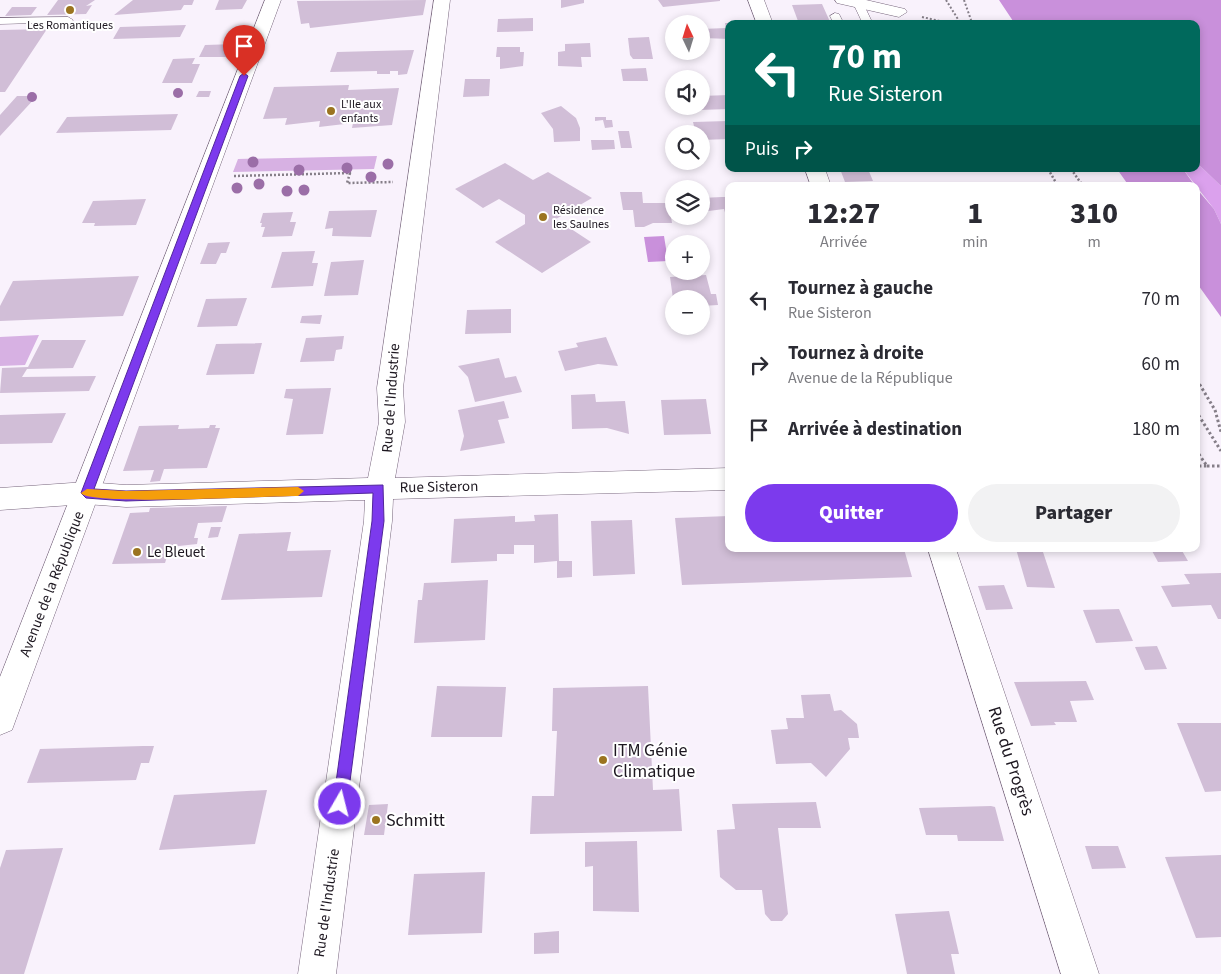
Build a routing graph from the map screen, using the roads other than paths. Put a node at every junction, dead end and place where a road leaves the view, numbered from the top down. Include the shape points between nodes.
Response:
1 (272, 0) edge
2 (442, 0) edge
3 (756, 0) edge
4 (850, 2) edge
5 (899, 12) road end
6 (68, 20) dead end
7 (763, 20) edge
8 (865, 20) edge
9 (0, 21) edge
10 (725, 479) edge
11 (379, 488) junction
12 (86, 493) junction
13 (0, 499) edge
14 (943, 552) edge
15 (0, 719) edge
16 (317, 974) edge
17 (1080, 974) edge

1 - 12 street, Avenue de la République
2 - 11 street, Rue de l'Industrie via 390,388 391,430
3 - 7 street
4 - 5 street
4 - 8 lane
6 - 9 lane
10 - 11 street, Rue Sisteron
11 - 12 street, Rue Sisteron via 126,496
11 - 16 street, Rue de l'Industrie via 377,531
12 - 13 street, Rue Sisteron
12 - 15 street, Avenue de la République
14 - 17 street, Rue du Progrès

